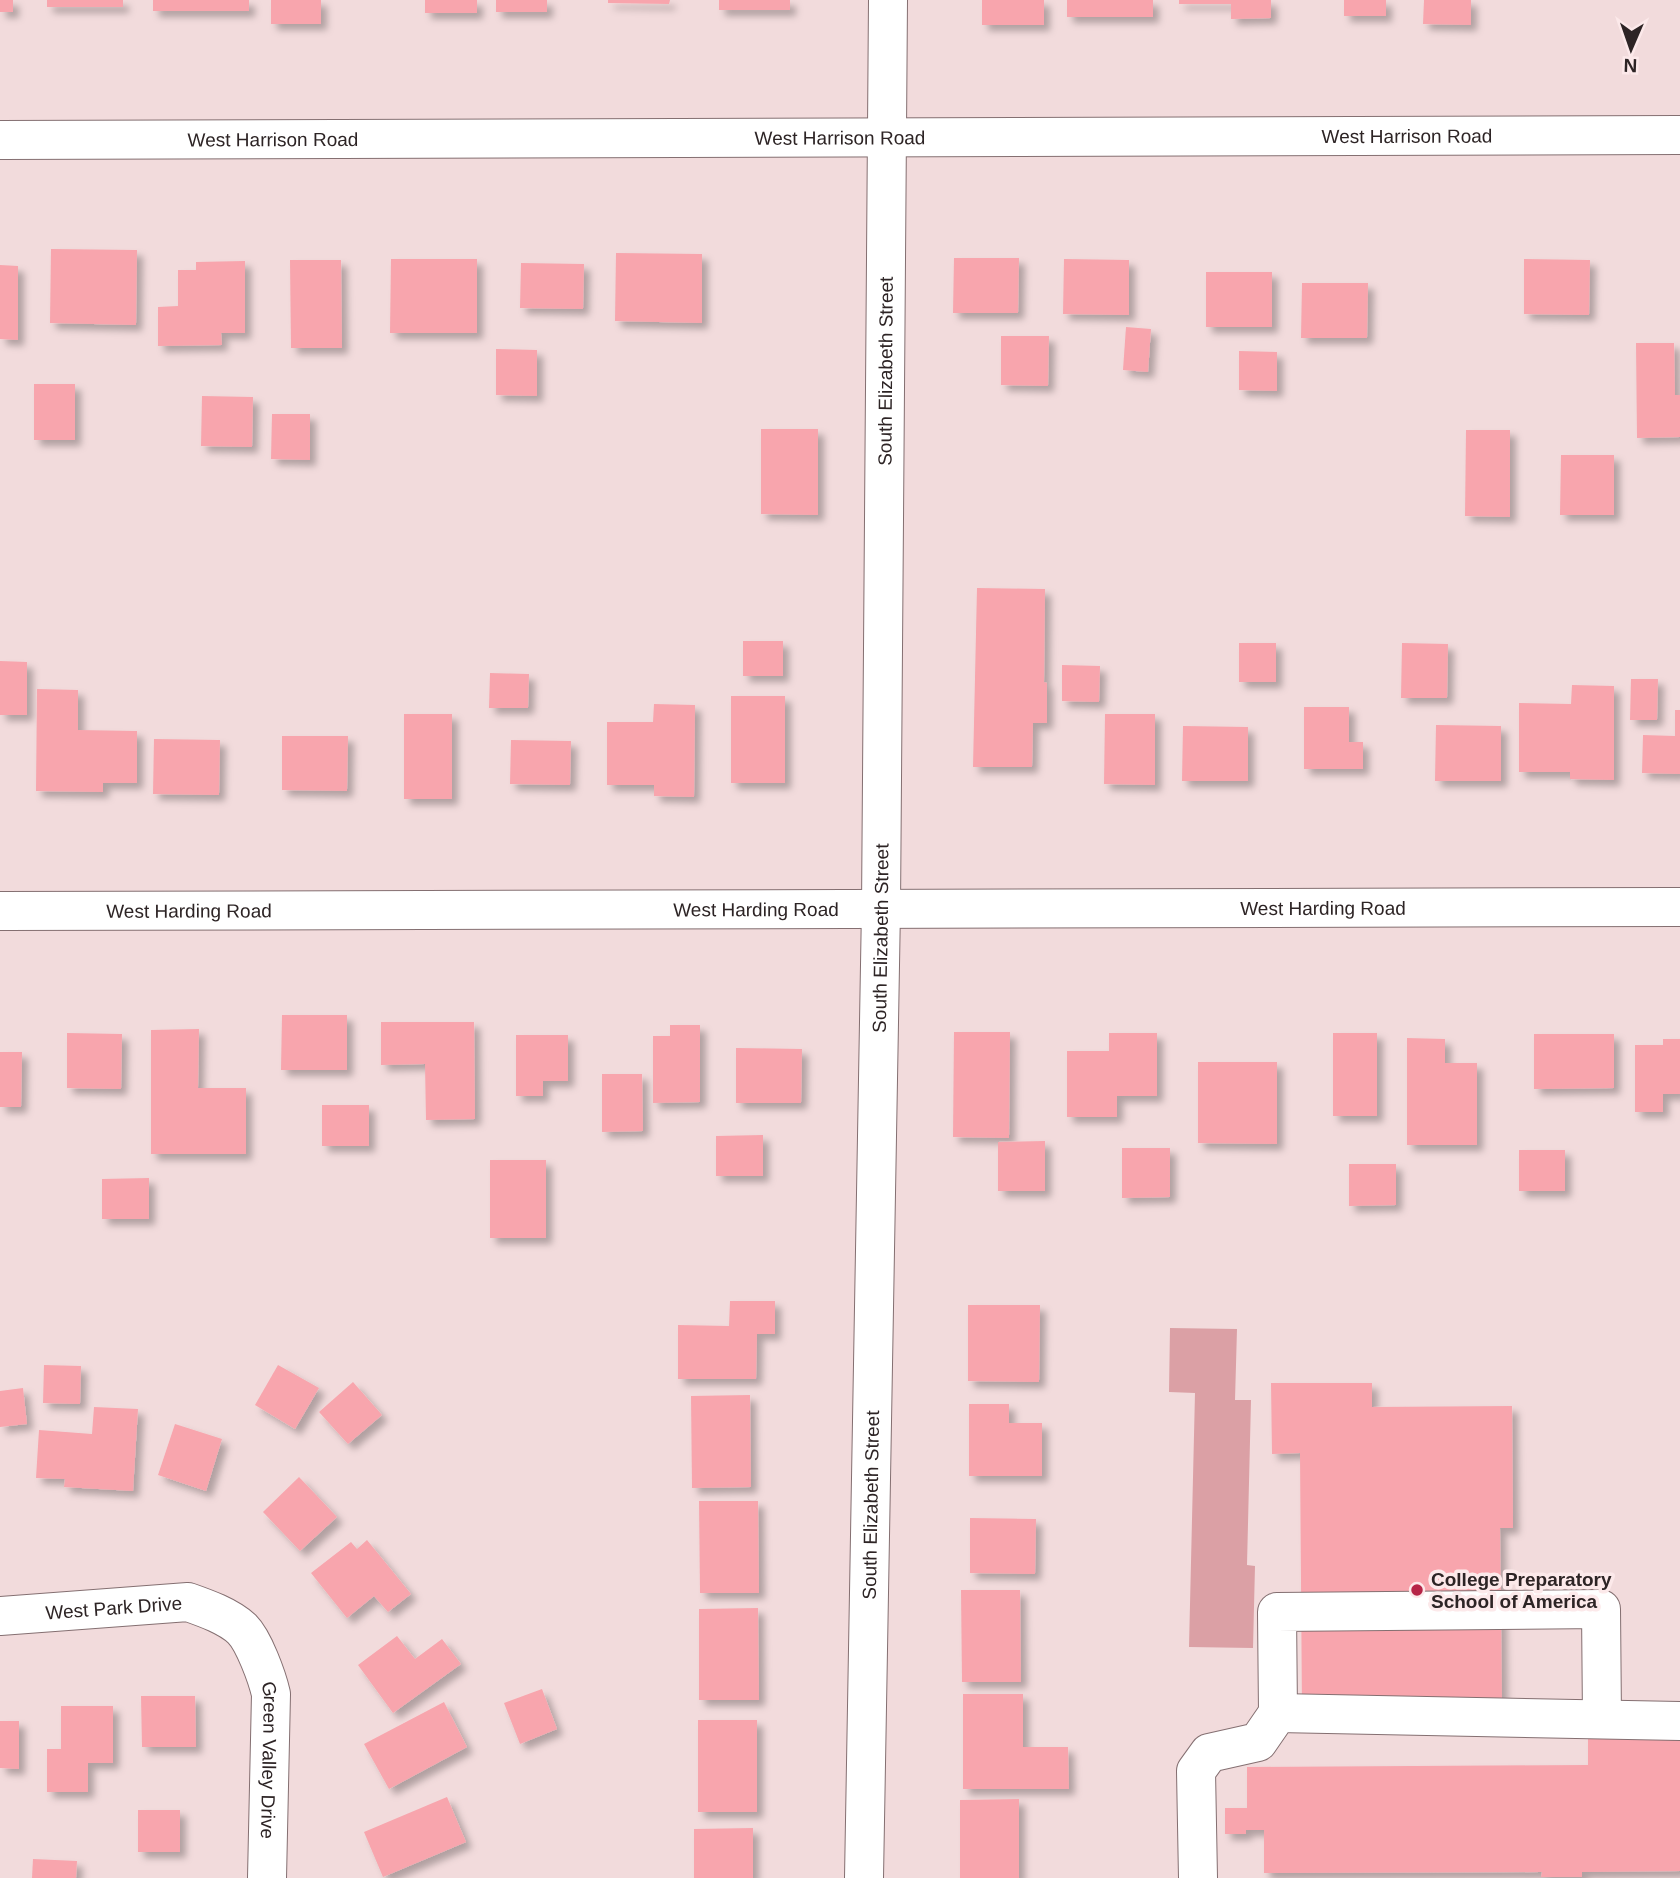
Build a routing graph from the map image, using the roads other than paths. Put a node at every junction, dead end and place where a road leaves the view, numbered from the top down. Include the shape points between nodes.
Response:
1 (888, 0) edge
2 (1680, 135) edge
3 (889, 137) junction
4 (0, 140) edge
5 (1680, 907) edge
6 (881, 908) junction
7 (0, 911) edge
8 (0, 1616) edge
9 (251, 1646) joint
10 (1278, 1713) junction
11 (1602, 1719) junction
12 (1680, 1721) edge
13 (267, 1878) edge
14 (864, 1878) edge
15 (1198, 1878) edge

1 - 3 street, South Elizabeth Street
2 - 3 street, West Harrison Road
3 - 4 street, West Harrison Road
3 - 6 street, South Elizabeth Street
5 - 6 street, West Harding Road
6 - 7 street, West Harding Road
6 - 14 street, South Elizabeth Street
8 - 9 street, West Park Drive via 188,1602 243,1630
9 - 13 street, Green Valley Drive via 267,1675 271,1694
10 - 11 street
10 - 11 street via 1277,1612 1601,1609
10 - 15 street via 1258,1742 1209,1753 1196,1772
11 - 12 street

